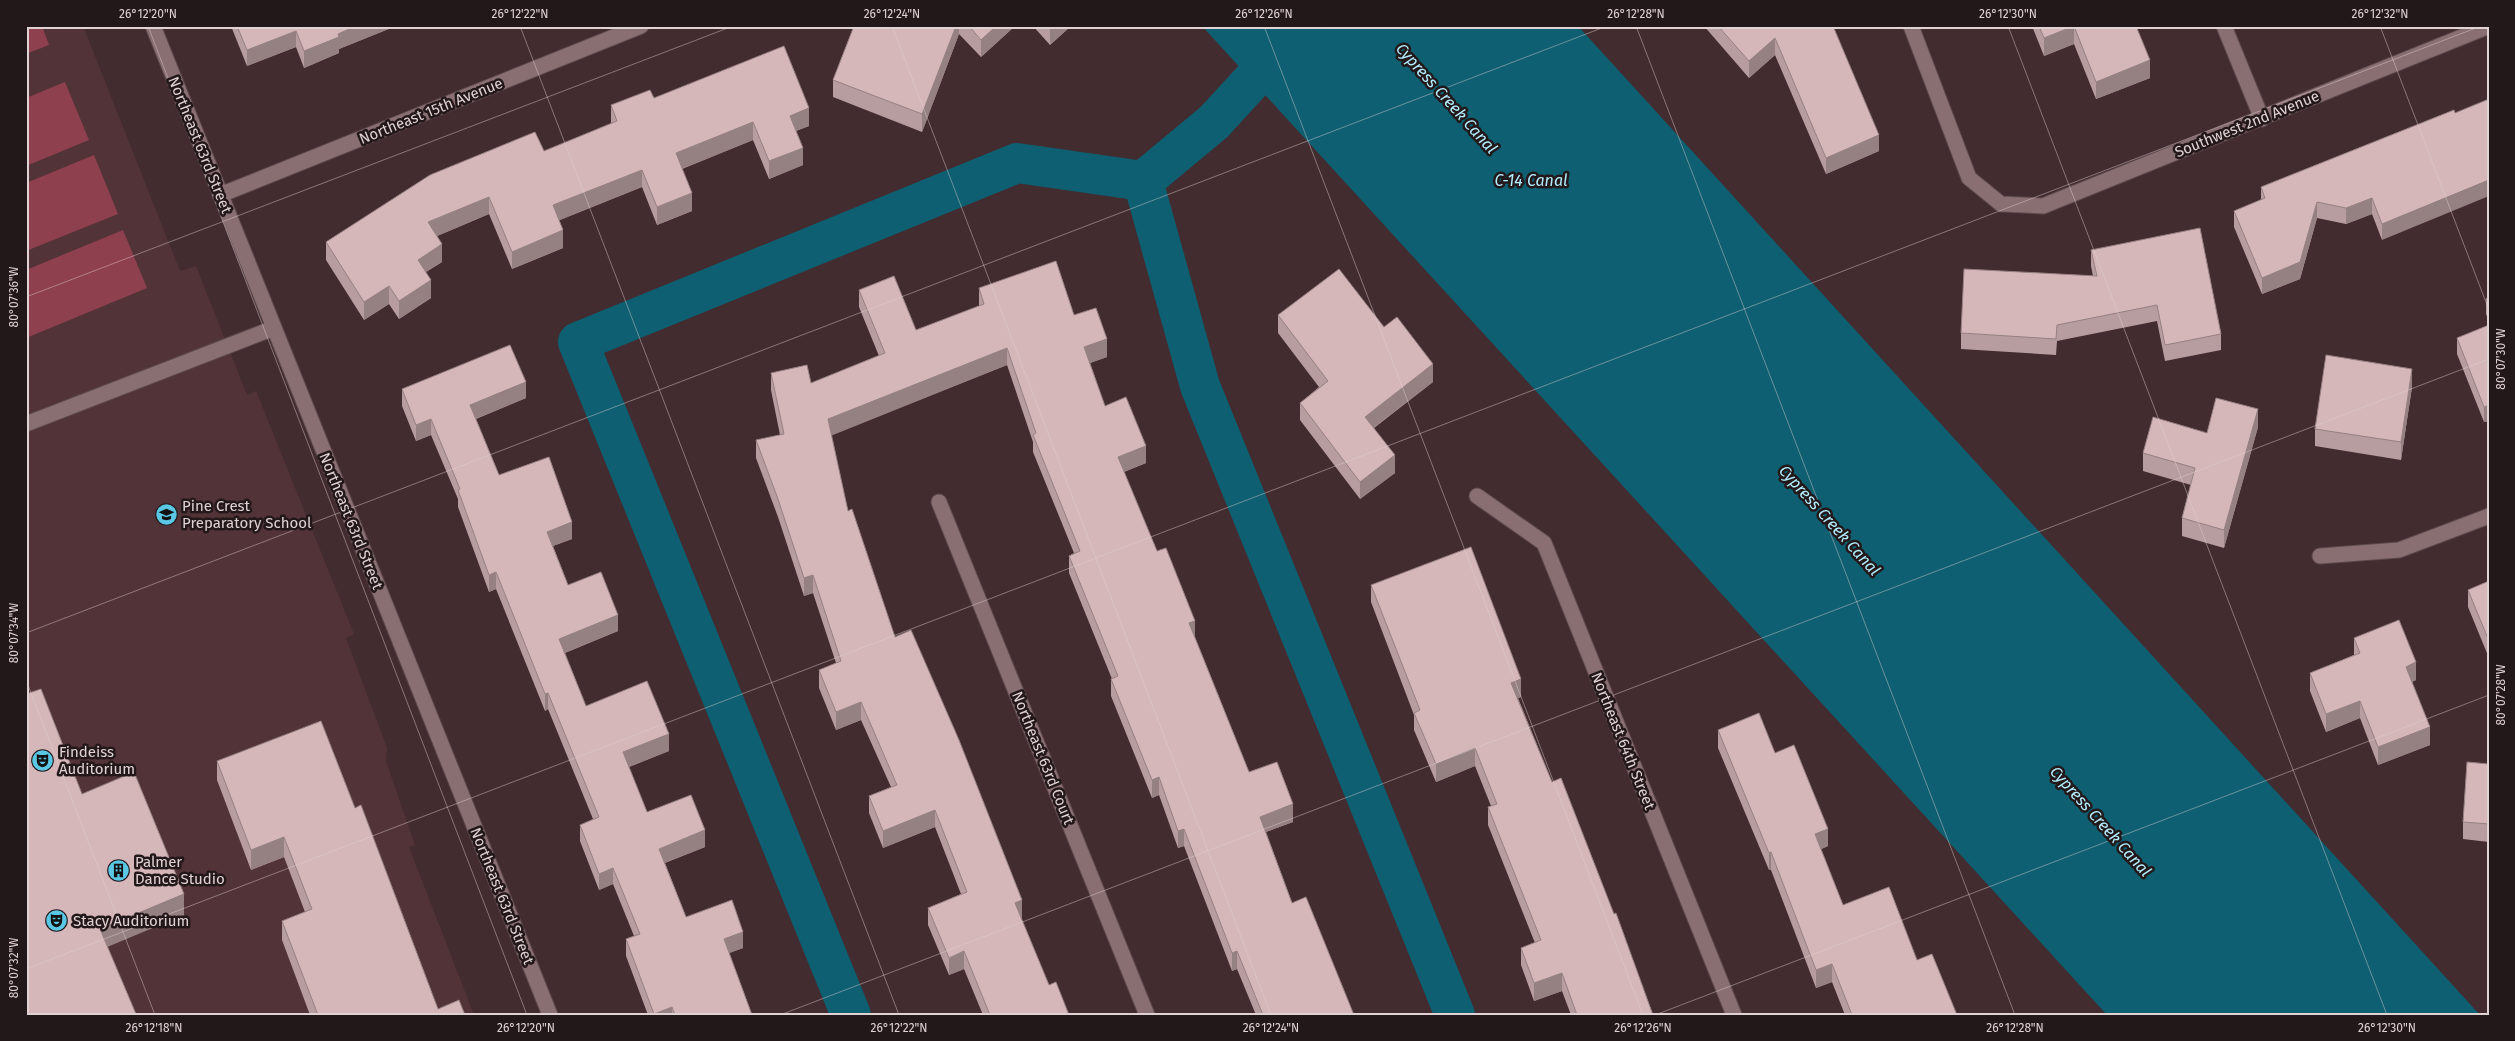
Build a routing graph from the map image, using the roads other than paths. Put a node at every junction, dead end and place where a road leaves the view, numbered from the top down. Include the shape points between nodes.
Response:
1 (153, 26) edge
2 (641, 26) edge
3 (1911, 26) edge
4 (2224, 26) edge
5 (2489, 26) edge
6 (2262, 119) junction
7 (220, 195) junction
8 (274, 328) junction
9 (26, 424) edge
10 (1477, 496) dead end
11 (938, 502) dead end
12 (2489, 516) edge
13 (2320, 556) dead end
14 (550, 1015) edge
15 (1147, 1015) edge
16 (1734, 1015) edge

1 - 7 street, Northeast 63rd Street
2 - 7 street, Northeast 15th Avenue
3 - 6 street, Southwest 2nd Avenue via 1969,178 2001,204 2043,206
4 - 6 street
5 - 6 street, Southwest 2nd Avenue
7 - 8 street, Northeast 63rd Street
8 - 9 street
8 - 14 street, Northeast 63rd Street
10 - 16 street, Northeast 64th Street via 1544,543
11 - 15 street, Northeast 63rd Court
12 - 13 street via 2399,550

